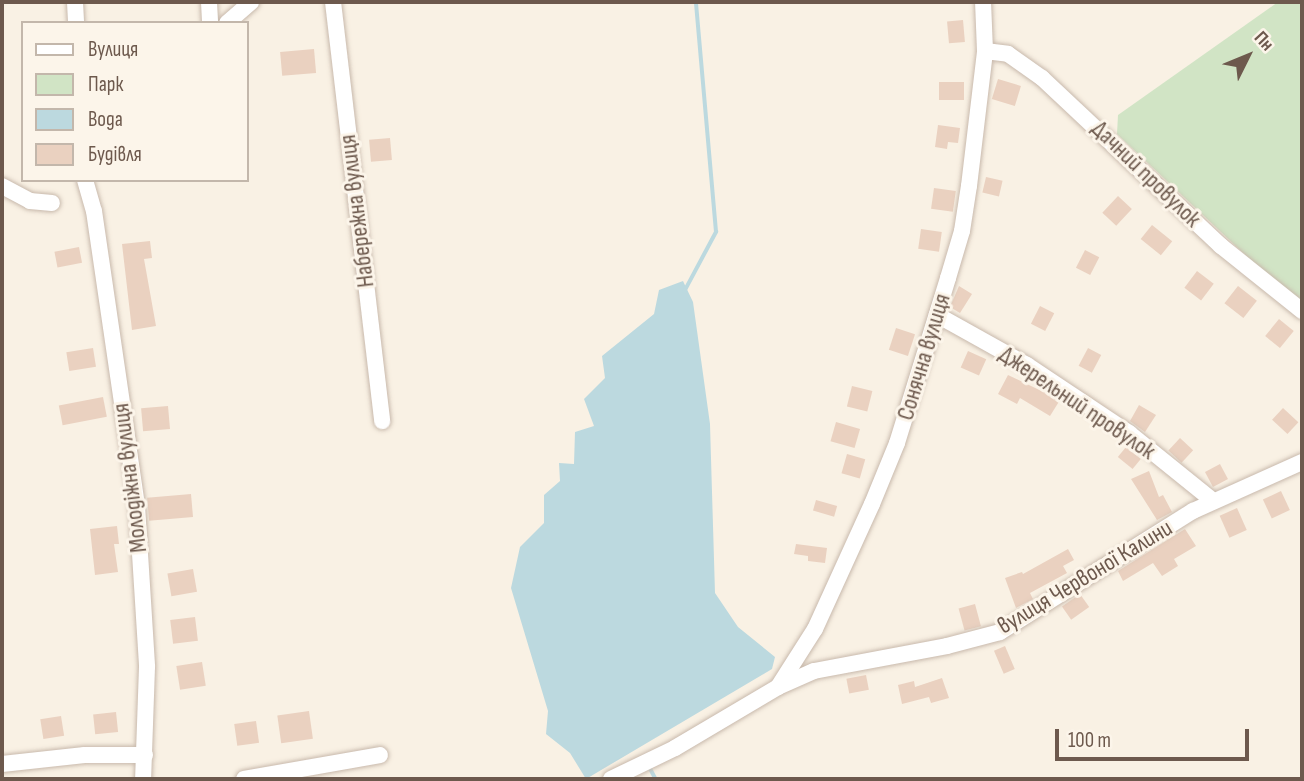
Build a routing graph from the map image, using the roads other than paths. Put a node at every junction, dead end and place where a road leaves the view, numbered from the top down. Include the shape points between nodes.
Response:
1 (75, 2) edge
2 (209, 2) edge
3 (251, 2) edge
4 (333, 2) edge
5 (982, 2) edge
6 (76, 21) edge
7 (210, 21) edge
8 (229, 21) edge
9 (985, 51) junction
10 (86, 182) edge
11 (2, 186) edge
12 (52, 203) dead end
13 (1302, 311) edge
14 (937, 315) junction
15 (382, 421) dead end
16 (1302, 462) edge
17 (1212, 500) junction
18 (778, 687) junction
19 (145, 755) junction
20 (380, 755) dead end
21 (2, 764) edge
22 (143, 779) edge
23 (244, 779) edge
24 (611, 779) edge

1 - 6 street
2 - 7 street
3 - 8 street
4 - 15 street, Набережна вулиця
5 - 9 street, Сонячна вулиця
9 - 13 street, Дачний провулок via 1008,54 1042,78 1220,246
9 - 14 street, Сонячна вулиця via 962,231
10 - 19 street, Молодіжна вулиця via 94,211 137,506 147,667
11 - 12 street via 30,201
14 - 17 street, Джерельний провулок via 1027,365 1117,426
14 - 18 street, Сонячна вулиця via 897,443 872,504 815,629
16 - 17 street, вулиця Червоної Калини
17 - 18 street, вулиця Червоної Калини via 1000,632 814,671
18 - 24 street, вулиця Червоної Калини via 675,748
19 - 21 street via 85,755
19 - 22 street, Молодіжна вулиця
20 - 23 street

